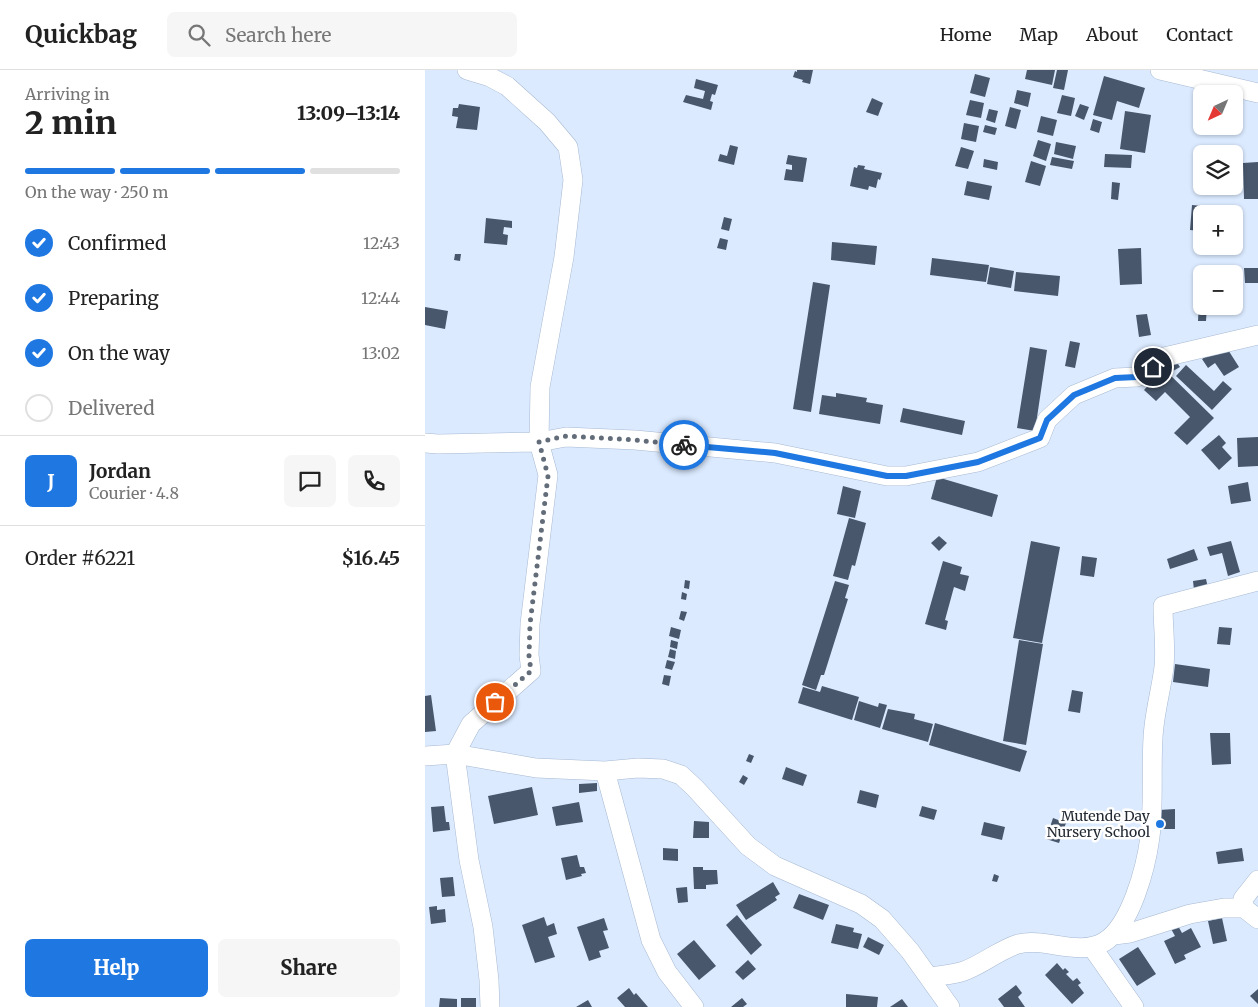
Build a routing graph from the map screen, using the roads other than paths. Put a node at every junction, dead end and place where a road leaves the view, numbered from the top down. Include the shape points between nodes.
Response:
1 (467, 70) edge
2 (1161, 70) edge
3 (1258, 93) edge
4 (1258, 335) edge
5 (539, 442) junction
6 (425, 443) edge
7 (1258, 581) edge
8 (455, 754) junction
9 (425, 756) edge
10 (605, 771) junction
11 (1258, 880) edge
12 (1251, 913) edge
13 (1114, 935) junction
14 (1092, 947) junction
15 (930, 977) junction
16 (490, 1007) edge
17 (694, 1007) edge
18 (950, 1007) edge
19 (1133, 1007) edge

1 - 5 street via 507,86 547,122 568,147 573,180 564,257 539,387
2 - 3 street
4 - 5 street via 1160,358 1137,377 1115,378 1074,395 1047,420 1040,438 978,462 906,476 878,474 775,453 635,440 566,436
5 - 6 street
5 - 8 street via 548,476 530,624 531,671 471,724
7 - 13 street via 1163,606 1164,665 1153,737 1150,837 1140,882 1123,923
8 - 9 street
8 - 10 street via 536,768
8 - 16 street via 469,860 483,927
10 - 15 street via 663,769 681,775 748,846 775,866 861,904 882,919
10 - 17 street via 651,940 667,972
11 - 12 street via 1243,899
12 - 13 street via 1224,908
13 - 14 street
14 - 15 street via 1031,942 1017,944 963,971
14 - 19 street
15 - 18 street

